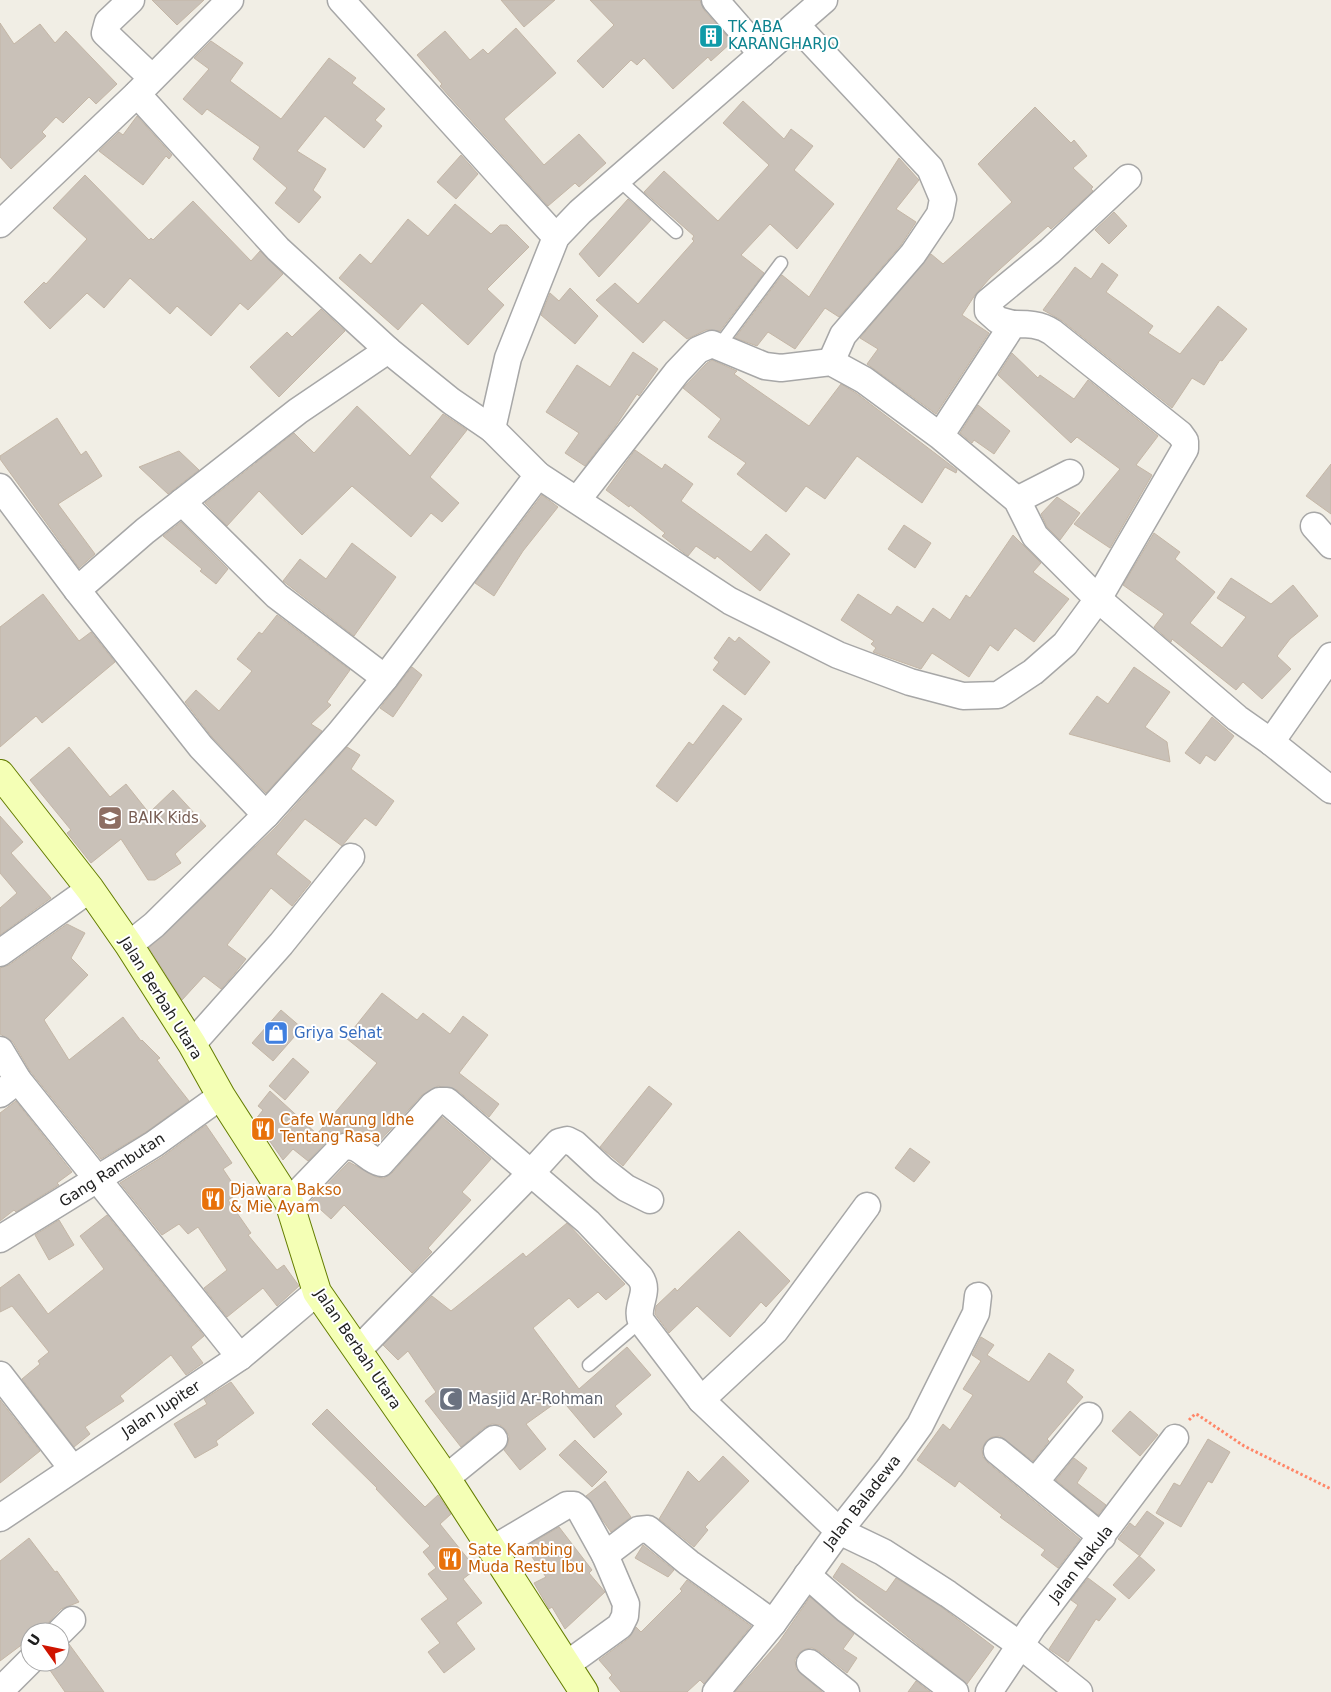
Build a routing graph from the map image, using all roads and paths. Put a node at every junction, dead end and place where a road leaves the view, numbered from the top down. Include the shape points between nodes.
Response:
1 (130, 0) edge
2 (230, 0) edge
3 (341, 0) edge
4 (715, 0) edge
5 (824, 0) edge
6 (796, 25) junction
7 (762, 54) junction
8 (145, 86) junction
9 (1128, 178) dead end
10 (618, 179) junction
11 (0, 224) edge
12 (676, 232) dead end
13 (556, 237) junction
14 (781, 263) dead end
15 (1013, 324) junction
16 (719, 346) junction
17 (388, 350) junction
18 (832, 362) junction
19 (492, 429) junction
20 (940, 436) junction
21 (1070, 473) dead end
22 (538, 475) junction
23 (0, 487) edge
24 (578, 500) junction
25 (1017, 500) junction
26 (182, 502) junction
27 (77, 590) junction
28 (1098, 599) junction
29 (1331, 656) edge
30 (385, 678) junction
31 (1271, 742) junction
32 (0, 774) edge
33 (1331, 790) edge
34 (266, 815) junction
35 (351, 857) dead end
36 (90, 889) junction
37 (129, 945) junction
38 (0, 953) edge
39 (192, 1044) junction
40 (0, 1050) edge
41 (9, 1087) edge
42 (221, 1096) junction
43 (530, 1174) junction
44 (98, 1179) junction
45 (650, 1200) dead end
46 (290, 1202) junction
47 (868, 1206) dead end
48 (0, 1239) edge
49 (317, 1292) junction
50 (978, 1296) dead end
51 (641, 1321) junction
52 (358, 1350) junction
53 (240, 1357) junction
54 (589, 1365) dead end
55 (0, 1375) edge
56 (701, 1400) junction
57 (1089, 1416) dead end
58 (1175, 1438) joint
59 (494, 1439) dead end
60 (997, 1451) dead end
61 (72, 1468) junction
62 (446, 1478) junction
63 (1035, 1482) junction
64 (1331, 1489) edge
65 (0, 1518) edge
66 (839, 1530) junction
67 (1102, 1536) junction
68 (493, 1549) junction
69 (604, 1555) junction
70 (806, 1575) junction
71 (773, 1623) junction
72 (1020, 1645) junction
73 (810, 1663) dead end
74 (566, 1665) junction
75 (20, 1671) edge
76 (0, 1691) edge
77 (584, 1692) edge
78 (716, 1692) edge
79 (846, 1692) edge
80 (955, 1692) edge
81 (989, 1692) edge
82 (1079, 1692) edge

1 - 8 street via 108,22 105,33
2 - 8 street
3 - 13 street
4 - 7 street
5 - 6 street
6 - 7 street
6 - 18 street via 930,168 943,199 940,214 913,254 842,335
7 - 10 street
8 - 11 street
8 - 17 street via 278,249
9 - 15 street via 1044,256 988,302 988,311 998,320
10 - 12 lane
10 - 13 street
13 - 19 street via 508,358
14 - 16 lane
15 - 20 street
15 - 28 street via 1042,325 1167,423 1185,441 1180,461
16 - 18 street via 751,362 773,367
16 - 24 street via 704,346 677,372
17 - 19 street
17 - 26 street via 298,411
18 - 20 street via 877,389
19 - 22 street
20 - 25 street
21 - 25 street
22 - 24 street
22 - 30 street
23 - 27 street
24 - 28 street via 730,601 838,656 910,682 963,696 998,695 1033,672 1064,644
25 - 28 street via 1035,536
26 - 27 street
26 - 30 street via 277,596
27 - 34 street via 201,748
28 - 31 street via 1237,718
29 - 31 street
30 - 34 street
31 - 33 street
32 - 36 main road, Jalan Berbah Utara
34 - 37 street via 154,925
35 - 39 street via 282,944
36 - 37 main road, Jalan Berbah Utara
36 - 38 street
37 - 39 main road, Jalan Berbah Utara
39 - 42 main road, Jalan Berbah Utara
40 - 41 street
41 - 44 street
42 - 44 street, Gang Rambutan
42 - 46 main road, Jalan Berbah Utara
43 - 45 street via 559,1142 567,1140 626,1188
43 - 46 street via 447,1101 439,1101 385,1161 375,1161 356,1147 348,1145 341,1148
43 - 51 street via 588,1222 640,1277 645,1288 639,1309
43 - 52 street
44 - 48 street, Gang Rambutan
44 - 53 street
46 - 49 main road, Jalan Berbah Utara
47 - 56 street via 775,1331
49 - 52 main road, Jalan Berbah Utara
49 - 53 street, Jalan Jupiter
50 - 66 street, Jalan Baladewa via 976,1313 920,1424
51 - 54 lane
51 - 56 street
52 - 62 main road, Jalan Berbah Utara
53 - 61 street, Jalan Jupiter
55 - 61 street
56 - 66 street
57 - 63 street
58 - 64 path via 1195,1414 1244,1446
58 - 67 street, Jalan Nakula
59 - 62 street
60 - 63 street
61 - 65 street, Jalan Jupiter
62 - 68 main road, Jalan Berbah Utara
63 - 67 street
66 - 70 street, Jalan Baladewa
66 - 72 street via 884,1552
67 - 72 street, Jalan Nakula
68 - 69 street via 571,1504 580,1510
68 - 74 main road, Jalan Berbah Utara
69 - 71 street via 638,1530 648,1529
69 - 74 street via 626,1604 625,1616 620,1626
70 - 71 street, Jalan Baladewa
70 - 80 street
71 - 78 street, Jalan Baladewa
72 - 81 street, Jalan Nakula
72 - 82 street
73 - 79 street
74 - 77 main road, Jalan Berbah Utara
75 - 76 street

